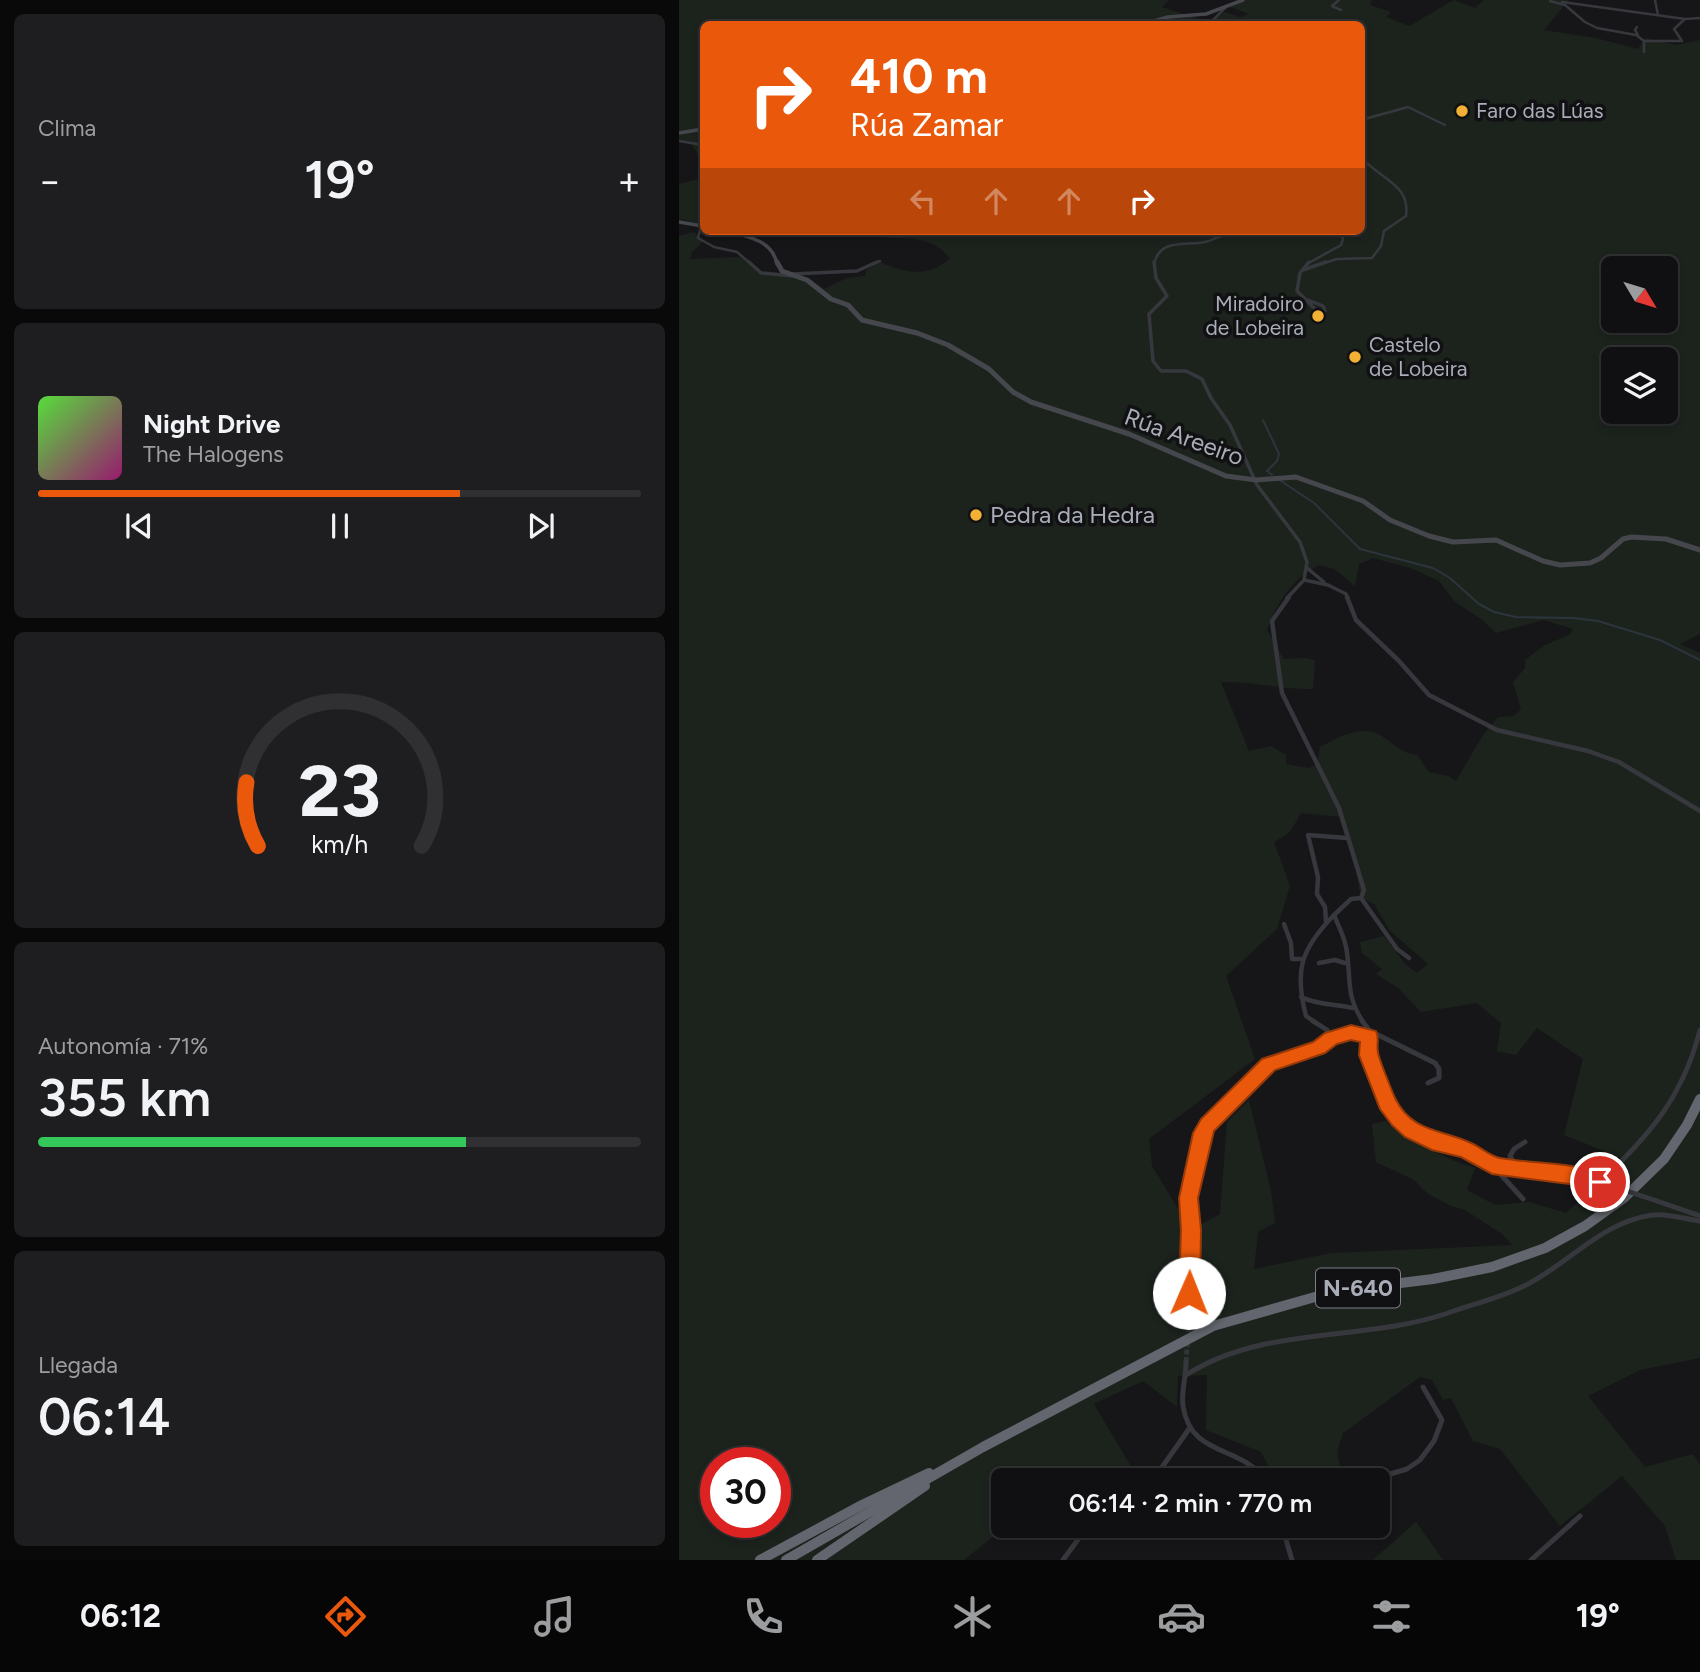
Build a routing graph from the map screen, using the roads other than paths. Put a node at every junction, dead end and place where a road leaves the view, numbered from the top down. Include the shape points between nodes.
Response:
1 (1243, 0) edge
2 (1339, 0) edge
3 (1544, 0) edge
4 (1549, 0) edge
5 (1655, 0) edge
6 (1226, 6) junction
7 (1341, 10) dead end
8 (1658, 15) junction
9 (1700, 18) edge
10 (1685, 19) junction
11 (1156, 21) edge
12 (1212, 21) dead end
13 (1637, 27) dead end
14 (1638, 36) junction
15 (1644, 41) junction
16 (1644, 52) dead end
17 (1365, 119) edge
18 (1445, 125) dead end
19 (700, 130) edge
20 (679, 133) edge
21 (679, 141) edge
22 (700, 144) edge
23 (1365, 161) edge
24 (681, 222) edge
25 (700, 226) edge
26 (679, 230) edge
27 (701, 235) edge
28 (741, 235) edge
29 (1228, 235) edge
30 (1228, 235) edge
31 (1268, 235) edge
32 (1340, 235) edge
33 (880, 261) dead end
34 (1303, 270) junction
35 (790, 275) junction
36 (1308, 300) junction
37 (1256, 480) junction
38 (1700, 550) edge
39 (1307, 568) junction
40 (1304, 580) junction
41 (1328, 584) junction
42 (1700, 811) edge
43 (1347, 838) junction
44 (1361, 898) junction
45 (1334, 915) junction
46 (1326, 922) junction
47 (1284, 924) dead end
48 (1409, 958) dead end
49 (1301, 959) junction
50 (1319, 963) dead end
51 (1345, 963) junction
52 (1301, 998) junction
53 (1353, 1008) junction
54 (1700, 1030) edge
55 (1369, 1034) junction
56 (1331, 1038) junction
57 (1428, 1083) dead end
58 (1700, 1099) edge
59 (1525, 1142) dead end
60 (1492, 1166) junction
61 (1518, 1170) junction
62 (1561, 1175) junction
63 (1600, 1182) junction
64 (1588, 1190) dead end
65 (1523, 1199) dead end
66 (1700, 1219) edge
67 (1190, 1311) tunnel mouth
68 (1186, 1362) tunnel mouth
69 (1186, 1375) junction
70 (1423, 1387) dead end
71 (1189, 1429) junction
72 (983, 1447) junction
73 (1160, 1468) edge
74 (1256, 1468) edge
75 (1390, 1472) edge
76 (1580, 1516) dead end
77 (1079, 1538) edge
78 (1286, 1538) edge
79 (760, 1560) edge
80 (786, 1560) edge
81 (817, 1560) edge
82 (1063, 1560) edge
83 (1292, 1560) edge
84 (1531, 1560) edge

1 - 6 street
2 - 7 street via 1332,6
3 - 4 street
4 - 8 street
4 - 14 street via 1565,5 1591,26
5 - 8 street
6 - 11 street via 1197,16
6 - 12 street
8 - 10 street
9 - 10 street
10 - 15 street via 1674,29 1682,41
13 - 14 street
14 - 15 street
15 - 16 street
17 - 18 street via 1408,107
19 - 20 street
21 - 22 street
23 - 34 street via 1403,191 1406,216 1384,231 1372,258 1337,259
24 - 25 street, Rúa Areeiro
24 - 26 street, Rúa Areeiro
27 - 35 street, Rúa Areeiro via 700,240 737,252 761,273
28 - 35 street, Rúa Areeiro via 765,243 778,268
29 - 31 street via 1261,239
30 - 37 street via 1204,243 1181,241 1164,248 1154,261 1167,296 1149,314 1154,366 1165,372 1186,371 1202,379
32 - 34 street via 1341,245 1312,259
33 - 35 street, Rúa Areeiro via 857,271
34 - 36 street via 1296,288
35 - 37 street, Rúa Areeiro via 854,308 862,320 948,345 1031,402 1129,435 1226,476
36 - 36 street via 1323,306 1325,311 1319,313
37 - 38 street, Rúa Areeiro via 1296,477 1363,501 1390,520 1429,536 1453,542 1496,540 1560,565 1590,563 1631,537 1666,540
37 - 39 street via 1300,542
39 - 40 street
39 - 41 street
40 - 41 street
40 - 43 street via 1272,621 1282,693 1337,804
41 - 42 street via 1346,594 1356,621 1429,695 1497,730 1619,762
43 - 44 street via 1364,890
43 - 46 street via 1308,835
44 - 45 street via 1351,899
44 - 48 street via 1375,910 1400,953
45 - 46 street
45 - 51 street via 1346,947
46 - 49 street
47 - 49 street via 1292,958
49 - 52 street via 1297,981
50 - 51 street
51 - 53 street
52 - 53 street
52 - 56 street via 1306,1016
53 - 55 street
54 - 63 street via 1680,1091 1642,1143
55 - 56 street
55 - 57 street via 1435,1063 1439,1078
55 - 60 street via 1368,1055 1398,1119 1432,1141 1465,1149
56 - 67 street via 1319,1048 1268,1064 1203,1133 1189,1198
58 - 72 highway, N-640 via 1664,1158 1624,1198 1545,1248 1492,1267 1336,1291 1213,1326
59 - 61 street via 1510,1156
60 - 61 street
60 - 65 street
61 - 62 street
62 - 63 street
62 - 64 street
63 - 66 street, bridge
66 - 69 street via 1655,1214 1621,1222 1524,1286 1445,1314 1236,1352
68 - 69 street
69 - 71 street via 1183,1407
70 - 75 street via 1442,1420 1434,1445 1407,1469
71 - 73 street
71 - 74 street via 1204,1444
72 - 79 highway
72 - 80 highway, N-640
72 - 81 highway
76 - 84 street
77 - 82 street
78 - 83 street

